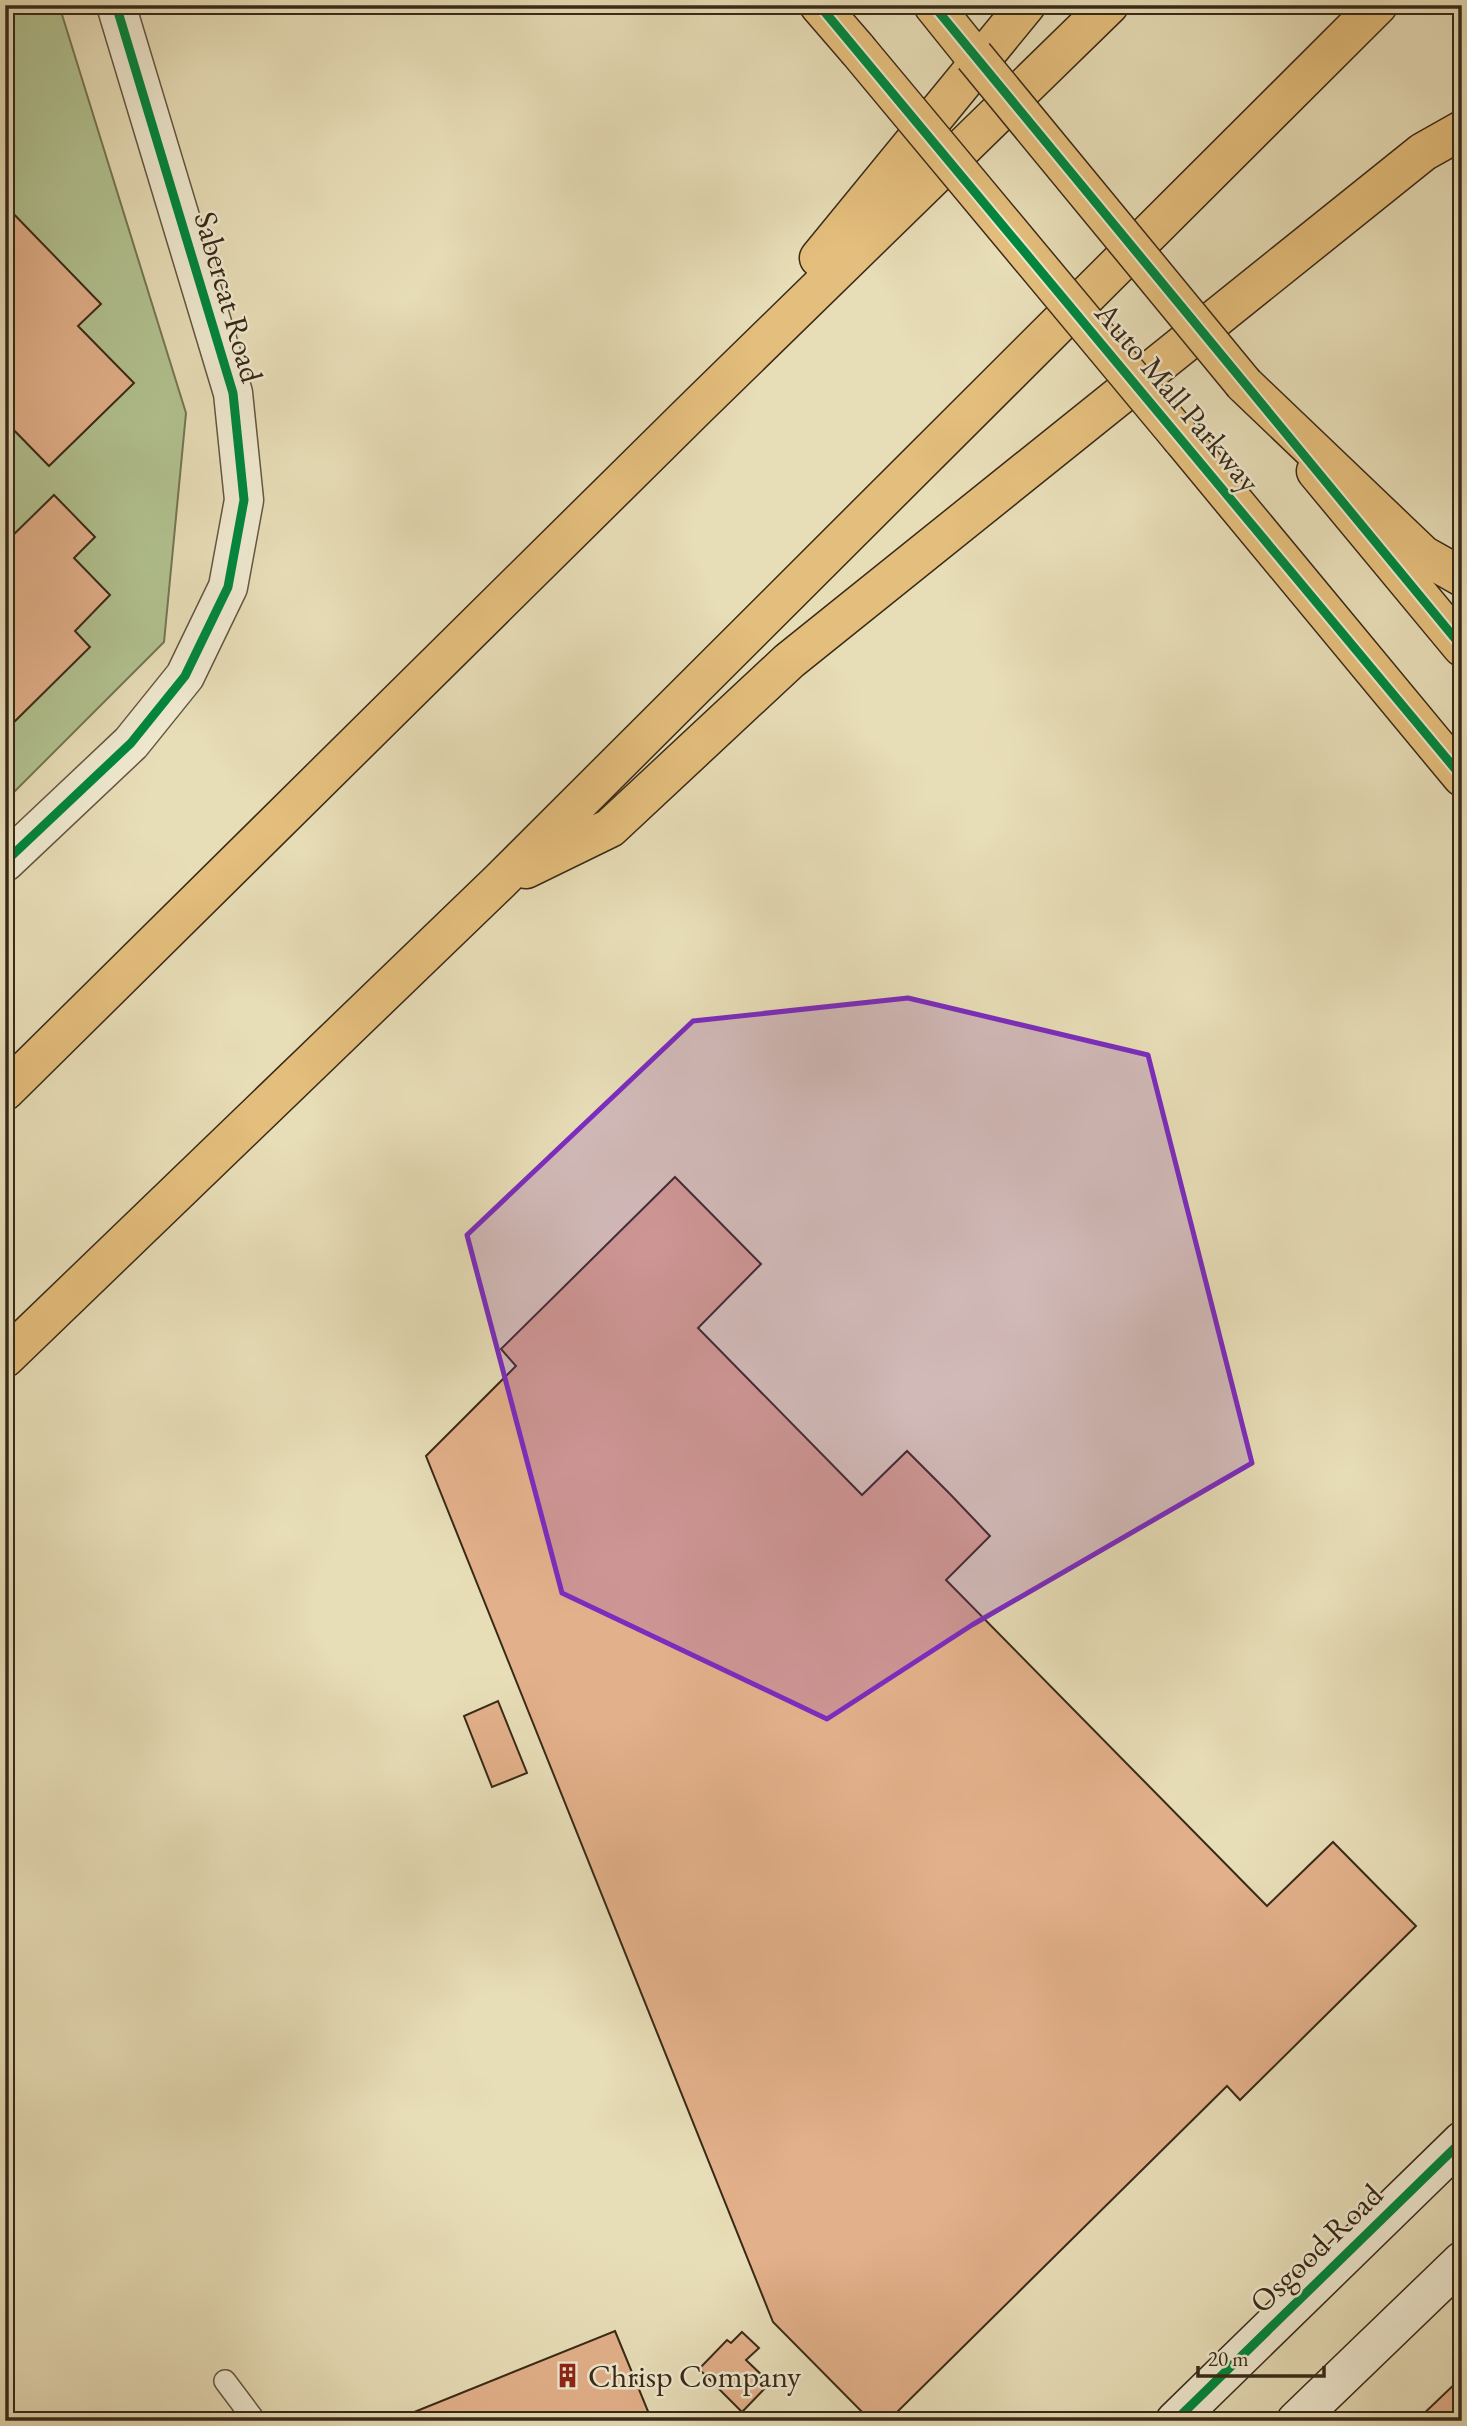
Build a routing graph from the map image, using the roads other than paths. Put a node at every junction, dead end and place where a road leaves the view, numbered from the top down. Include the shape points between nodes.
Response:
1 (116, 5) edge
2 (819, 5) edge
3 (933, 5) edge
4 (1026, 5) edge
5 (1109, 5) edge
6 (1378, 5) edge
7 (1462, 130) edge
8 (1244, 384) junction
9 (699, 405) junction
10 (1462, 577) edge
11 (1462, 647) edge
12 (1462, 777) edge
13 (5, 862) edge
14 (499, 882) junction
15 (5, 1091) edge
16 (5, 1358) edge
17 (1462, 2141) edge
18 (1459, 2269) edge
19 (225, 2381) dead end
20 (255, 2421) edge
21 (1175, 2421) edge
22 (1296, 2421) edge

1 - 13 street, Sabercat Road via 233,393 243,500 228,587 185,676 131,743
2 - 12 main road, Auto Mall Parkway, bridge
3 - 8 main road, Auto Mall Parkway, bridge
4 - 9 main road
5 - 9 main road
6 - 14 main road
7 - 14 main road via 1423,152 789,661 610,828
8 - 10 main road via 1423,555
8 - 11 main road, Auto Mall Parkway
9 - 15 main road
14 - 16 main road
17 - 21 street, Osgood Road
18 - 22 street
19 - 20 lane

